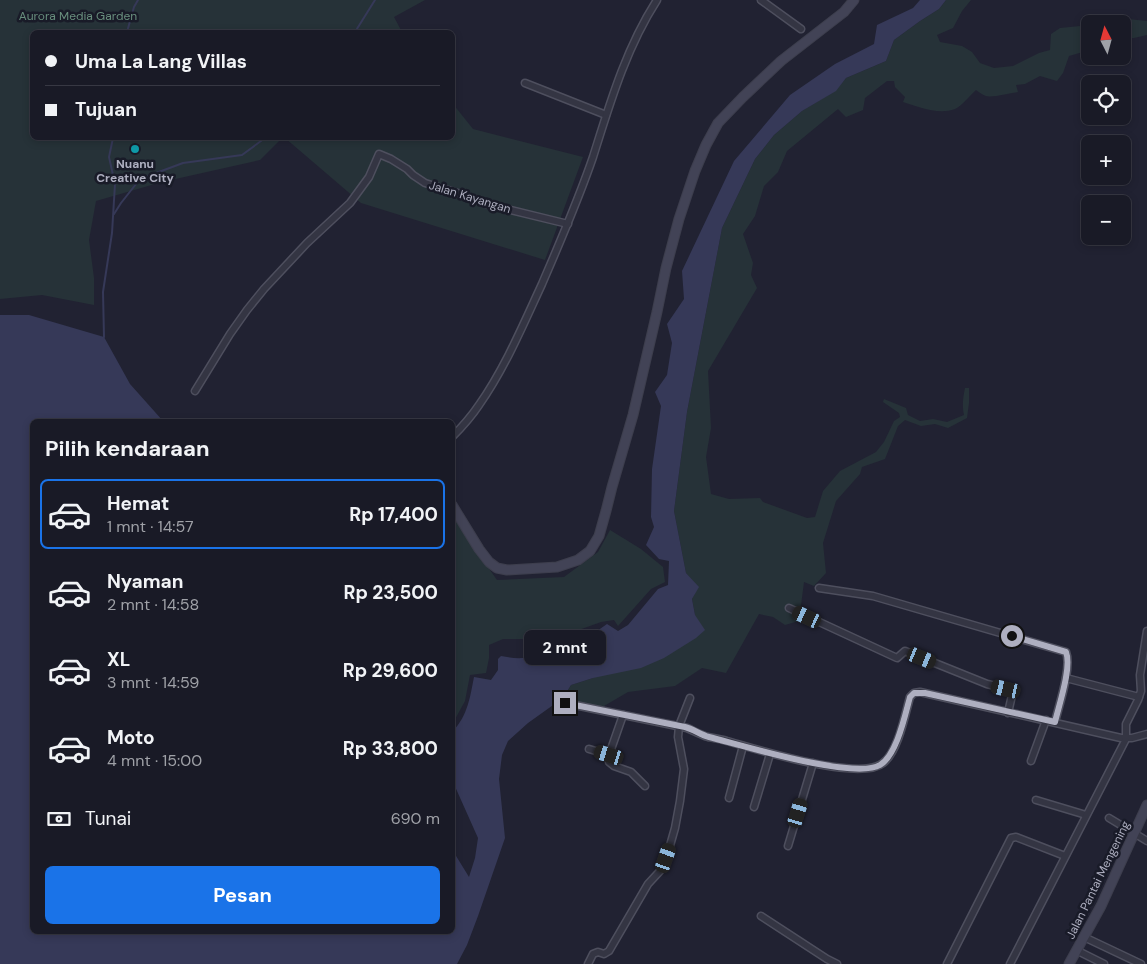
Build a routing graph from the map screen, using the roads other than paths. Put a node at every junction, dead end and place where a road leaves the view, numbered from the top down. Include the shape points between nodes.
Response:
1 (657, 0) edge
2 (761, 0) edge
3 (854, 0) edge
4 (801, 29) dead end
5 (525, 83) dead end
6 (606, 115) junction
7 (568, 224) junction
8 (195, 391) dead end
9 (455, 434) edge
10 (455, 510) edge
11 (820, 588) dead end
12 (789, 608) dead end
13 (1147, 631) edge
14 (1066, 678) junction
15 (1139, 697) junction
16 (690, 698) dead end
17 (565, 703) dead end
18 (1008, 713) junction
19 (623, 715) junction
20 (1046, 720) junction
21 (1055, 722) junction
22 (679, 726) junction
23 (1147, 734) edge
24 (1124, 738) junction
25 (743, 746) junction
26 (588, 749) dead end
27 (770, 754) junction
28 (609, 755) junction
29 (1031, 761) dead end
30 (813, 763) junction
31 (645, 786) dead end
32 (729, 798) dead end
33 (1036, 800) dead end
34 (1147, 805) edge
35 (754, 807) dead end
36 (1086, 815) junction
37 (1109, 818) dead end
38 (1135, 834) junction
39 (1147, 841) edge
40 (788, 846) dead end
41 (1065, 856) junction
42 (760, 916) dead end
43 (1084, 937) junction
44 (1078, 951) junction
45 (588, 964) edge
46 (837, 964) edge
47 (947, 964) edge
48 (1010, 964) edge
49 (1069, 964) edge
50 (1104, 964) edge
51 (1141, 964) edge

1 - 6 street via 639,30
2 - 4 street
3 - 10 street via 743,97 718,123 706,145 679,219 633,415 599,536 590,551 578,560 557,567 497,568 479,549
5 - 6 street
6 - 7 street
7 - 8 street, Jalan Kayangan via 486,204 425,183 379,154 369,177 350,204 307,243 247,310
7 - 9 street via 506,359 479,406
11 - 14 street via 873,596 1066,652
12 - 18 street via 897,658 905,651 987,684 1008,689 1012,695
13 - 15 street
14 - 15 street
14 - 21 street
15 - 24 street via 1126,724
16 - 22 street
17 - 19 street
18 - 20 street
18 - 30 street via 914,693 896,745 882,764 874,768 853,769
19 - 22 street
19 - 28 street
20 - 21 street
20 - 29 street
21 - 24 street
22 - 25 street
22 - 45 street via 682,782 675,828 666,858 609,951 593,954
23 - 24 street
24 - 36 street
25 - 27 street
25 - 32 street
26 - 28 street
27 - 30 street
27 - 35 street
28 - 31 street via 611,764 631,772
30 - 40 street
33 - 36 street
34 - 38 street, Jalan Pantai Mengening
36 - 41 street
37 - 38 street
38 - 39 street
38 - 43 street, Jalan Pantai Mengening
41 - 47 street via 1016,837 1010,838
41 - 48 street
42 - 46 street
43 - 44 street, Jalan Pantai Mengening
43 - 51 street
44 - 49 street, Jalan Pantai Mengening
44 - 50 street

